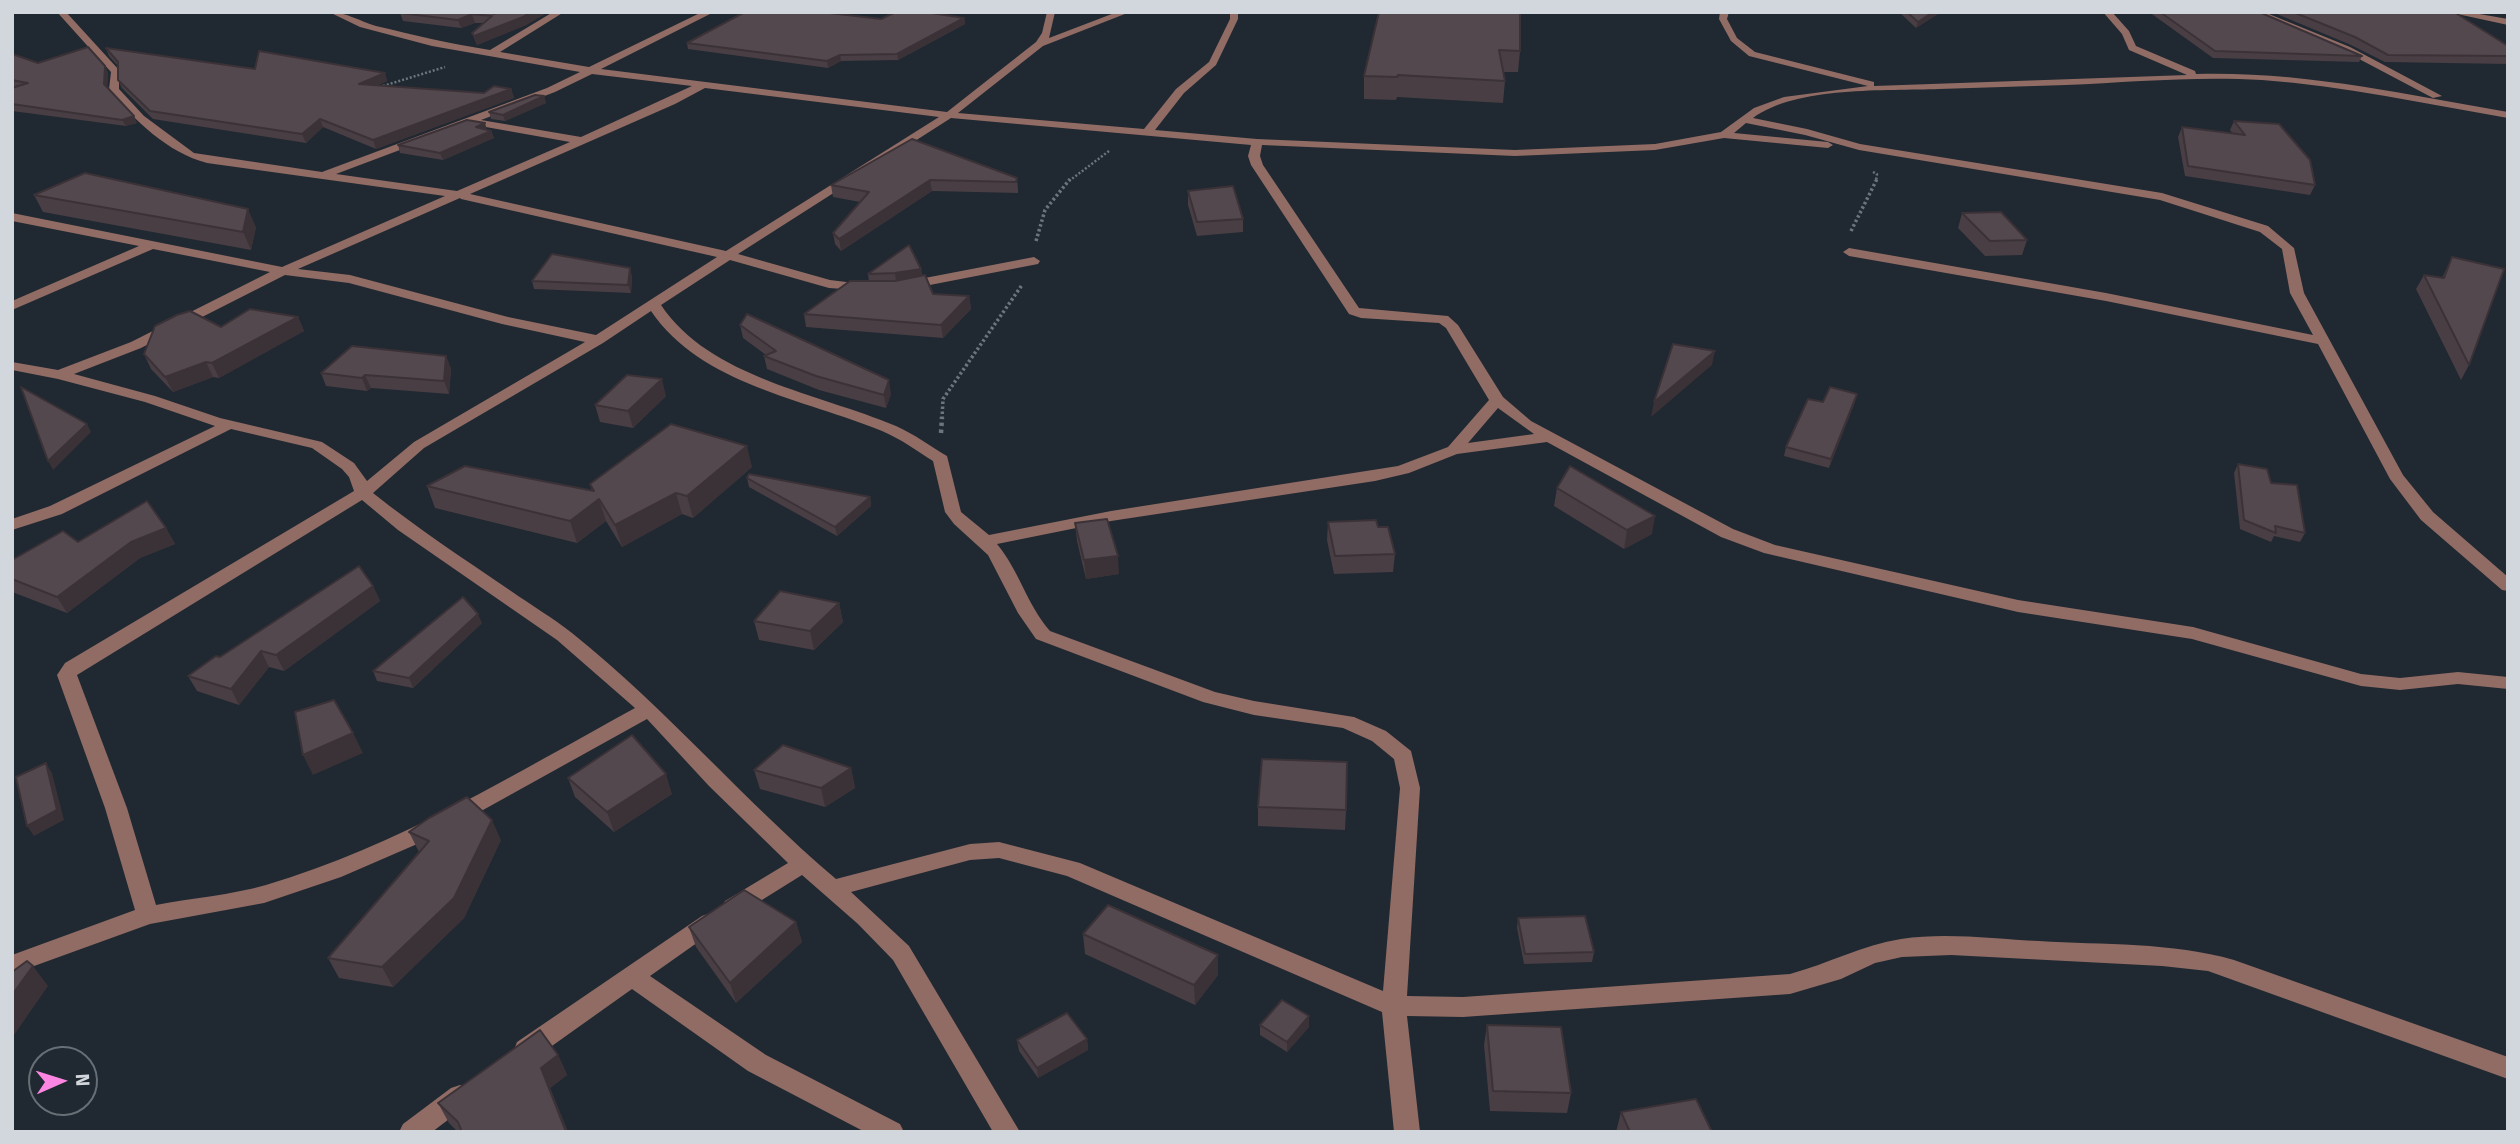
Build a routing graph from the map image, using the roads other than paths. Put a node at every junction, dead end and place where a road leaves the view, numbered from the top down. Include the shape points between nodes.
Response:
1 (61, 12) edge
2 (333, 12) edge
3 (560, 12) edge
4 (710, 12) edge
5 (1051, 12) edge
6 (1126, 12) edge
7 (1234, 12) edge
8 (1725, 12) edge
9 (2107, 12) edge
10 (2256, 12) edge
11 (2452, 12) edge
12 (2508, 22) edge
13 (1040, 44) junction
14 (490, 54) junction
15 (2128, 63) junction
16 (593, 71) junction
17 (2202, 77) junction
18 (704, 84) junction
19 (1887, 88) junction
20 (2449, 103) junction
21 (949, 115) junction
22 (2508, 115) edge
23 (1745, 120) junction
24 (466, 121) junction
25 (1146, 134) junction
26 (1724, 135) junction
27 (579, 140) junction
28 (1257, 142) junction
29 (1859, 147) junction
30 (322, 176) junction
31 (461, 195) junction
32 (12, 217) edge
33 (149, 246) junction
34 (1849, 252) road end
35 (730, 256) junction
36 (1034, 261) road end
37 (282, 271) junction
38 (654, 304) junction
39 (12, 306) edge
40 (598, 340) junction
41 (2322, 341) junction
42 (12, 366) edge
43 (59, 375) junction
44 (1497, 400) junction
45 (230, 424) junction
46 (1549, 437) junction
47 (1454, 450) junction
48 (363, 493) junction
49 (12, 524) edge
50 (986, 541) junction
51 (2508, 586) edge
52 (2508, 683) edge
53 (649, 709) junction
54 (803, 864) junction
55 (832, 888) junction
56 (148, 915) junction
57 (12, 965) edge
58 (633, 977) junction
59 (1394, 1006) junction
60 (504, 1064) edge
61 (2508, 1068) edge
62 (483, 1079) edge
63 (412, 1132) edge
64 (891, 1132) edge
65 (1007, 1132) edge
66 (1407, 1132) edge

1 - 30 street via 116,72 114,89 140,118 190,155
2 - 14 street via 404,37
3 - 14 street
4 - 16 street
5 - 13 street
6 - 13 street
7 - 25 street via 1213,63 1180,92
8 - 19 street via 1723,19 1732,38 1752,54
9 - 15 street via 2126,33
10 - 20 street via 2347,49
11 - 12 street
13 - 21 street
14 - 16 street
15 - 17 street
15 - 17 street
15 - 19 street
16 - 18 street
16 - 24 street
17 - 20 street via 2326,83
18 - 21 street
18 - 27 street
19 - 23 street via 1788,99
20 - 22 street
21 - 25 street
21 - 35 street
23 - 26 street
23 - 29 street
24 - 27 street
24 - 30 street
25 - 28 street
26 - 28 street via 1656,147 1515,153
26 - 29 street
27 - 31 street
28 - 44 street via 1257,164 1354,311 1443,319
29 - 41 street via 2162,197 2264,229 2288,248 2297,293
30 - 31 street
31 - 35 street
31 - 37 street
32 - 33 street
33 - 37 street
33 - 39 street
34 - 41 street
35 - 36 street via 856,288 890,288
35 - 38 street
37 - 40 street via 350,279
37 - 43 street via 136,345
38 - 40 street
38 - 50 street via 669,328 698,350 796,394 893,430 941,459 953,511
40 - 48 street via 419,445
41 - 51 street via 2409,495 2454,542
42 - 43 street
43 - 45 street
44 - 46 street
44 - 47 street
45 - 48 street via 317,444 357,476
45 - 49 street via 56,510
46 - 47 street
46 - 52 street via 1727,533 1770,549 2018,606 2193,633 2361,680 2400,684 2458,678
47 - 50 street via 1375,476 1111,516
48 - 53 street via 564,636
48 - 56 street via 72,667 67,675 116,808
50 - 59 street via 1043,635 1210,697 1347,722 1379,736 1404,756 1410,788
53 - 54 street
53 - 56 street via 430,829 333,871 264,894
54 - 55 street
54 - 58 street via 727,910
55 - 59 street via 970,852 999,849 1072,869
55 - 65 street via 901,953
56 - 57 street
58 - 60 street
58 - 64 street via 757,1063
59 - 61 street via 1463,1007 1790,984 1902,948 1951,946 2136,956 2208,962
59 - 66 street
62 - 63 street

